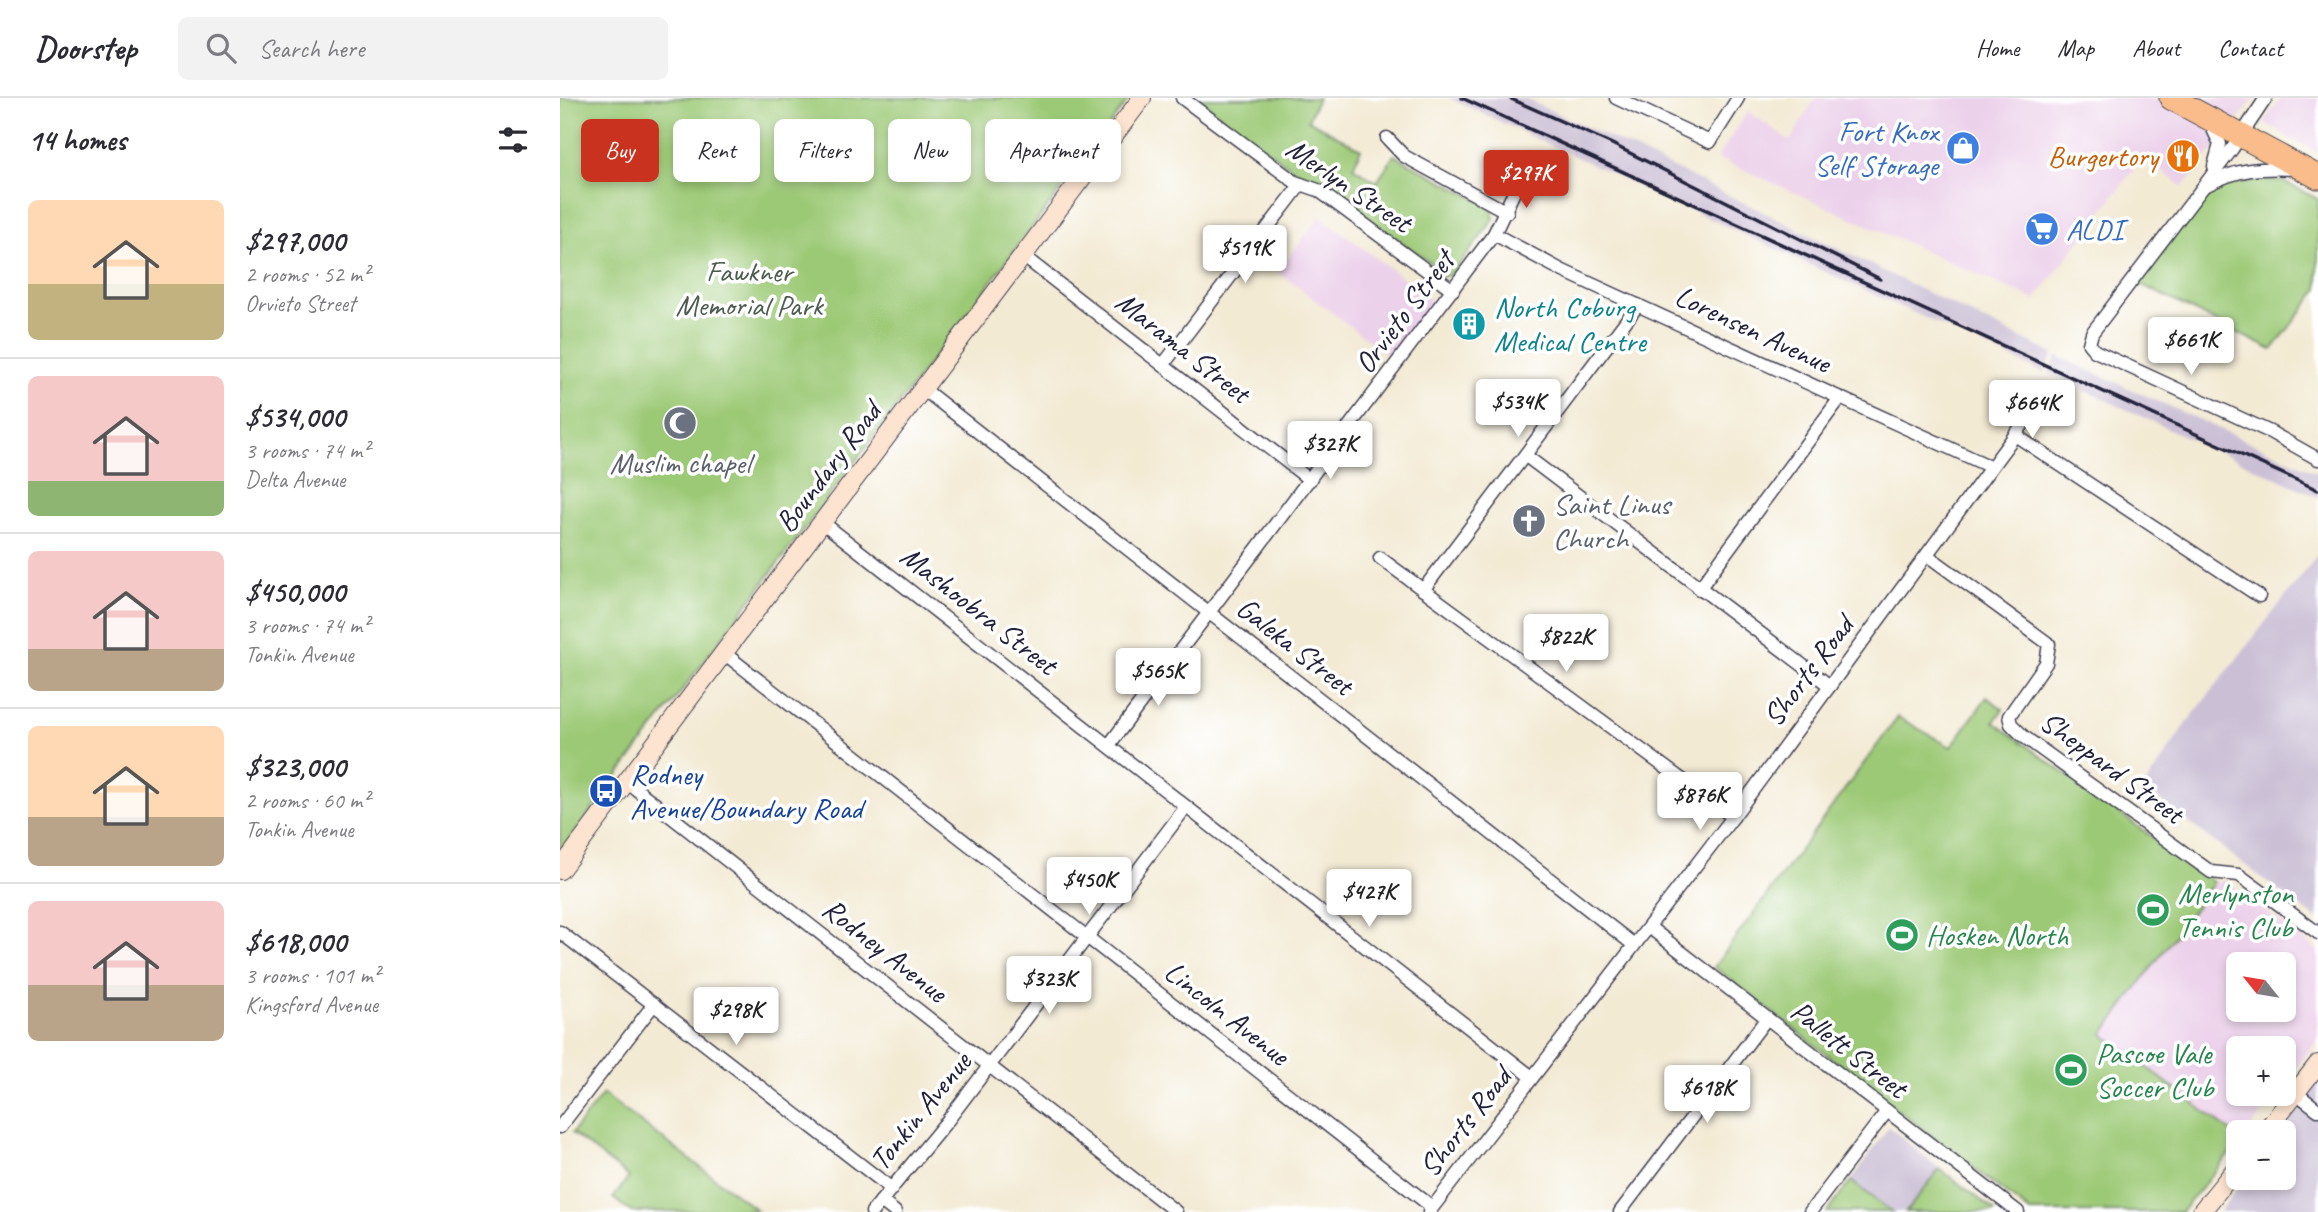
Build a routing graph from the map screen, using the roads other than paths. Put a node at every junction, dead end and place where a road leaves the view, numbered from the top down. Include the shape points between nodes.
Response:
1 (1142, 98) edge
2 (1182, 98) edge
3 (1616, 98) edge
4 (1738, 98) edge
5 (2171, 98) edge
6 (2266, 98) edge
7 (2205, 116) junction
8 (2240, 135) junction
9 (1387, 138) dead end
10 (1525, 169) dead end
11 (2311, 174) edge
12 (2205, 183) junction
13 (1301, 184) junction
14 (1507, 212) junction
15 (1494, 234) junction
16 (1023, 256) junction
17 (1452, 290) junction
18 (1638, 305) junction
19 (1163, 365) junction
20 (922, 388) junction
21 (2046, 393) dead end
22 (1840, 398) junction
23 (2015, 435) junction
24 (1526, 456) junction
25 (2318, 458) edge
26 (1991, 467) junction
27 (1310, 480) junction
28 (822, 522) junction
29 (1927, 555) junction
30 (1380, 558) dead end
31 (1699, 589) junction
32 (1423, 590) junction
33 (2259, 596) dead end
34 (1210, 613) junction
35 (724, 653) junction
36 (1830, 686) junction
37 (1109, 745) junction
38 (627, 782) junction
39 (1186, 807) junction
40 (1733, 817) junction
41 (560, 870) edge
42 (1649, 927) junction
43 (560, 932) edge
44 (2318, 933) edge
45 (1088, 937) junction
46 (1634, 946) junction
47 (653, 1004) junction
48 (1767, 1018) junction
49 (2318, 1064) edge
50 (990, 1066) junction
51 (1532, 1077) junction
52 (2296, 1093) joint
53 (2286, 1106) edge
54 (1887, 1111) junction
55 (2318, 1111) edge
56 (2275, 1120) edge
57 (560, 1127) edge
58 (2226, 1181) edge
59 (892, 1189) junction
60 (881, 1201) junction
61 (1431, 1210) edge
62 (2013, 1211) edge
63 (872, 1212) edge
64 (895, 1212) edge
65 (1177, 1212) edge
66 (1620, 1212) edge
67 (1810, 1212) edge
68 (2202, 1212) edge

1 - 16 main road, Boundary Road
2 - 13 street, Merlyn Street
3 - 4 street via 1710,142
5 - 7 highway
6 - 8 street
7 - 8 highway
7 - 12 street via 2220,144
8 - 11 highway
8 - 12 street
9 - 14 street via 1404,156
10 - 14 street, Orvieto Street
11 - 12 street via 2256,168
12 - 25 street via 2092,333 2089,344 2095,351
13 - 17 street, Merlyn Street via 1318,190
13 - 19 street
14 - 15 street, Orvieto Street
15 - 17 street, Orvieto Street
15 - 18 street, Lorensen Avenue
16 - 19 street, Marama Street
16 - 20 main road, Boundary Road
17 - 27 street, Orvieto Street
18 - 22 street, Lorensen Avenue
18 - 24 street
19 - 27 street, Marama Street
20 - 28 main road, Boundary Road
20 - 34 street, Galeka Street
21 - 23 street, Shorts Road
22 - 26 street, Lorensen Avenue
22 - 31 street
23 - 26 street, Shorts Road
23 - 33 street
24 - 31 street
24 - 32 street
26 - 29 street, Shorts Road
27 - 34 street, Orvieto Street
28 - 35 main road, Boundary Road
28 - 37 street, Mashoobra Street
29 - 36 street, Shorts Road
29 - 44 street, Sheppard Street via 2049,644 2046,663 2009,716 2023,736 2211,872 2239,875
30 - 32 street
31 - 36 street
32 - 40 street
34 - 37 street, Orvieto Street
34 - 46 street, Galeka Street
35 - 38 main road, Boundary Road
35 - 45 street, Lincoln Avenue
36 - 40 street, Shorts Road
37 - 39 street, Mashoobra Street
38 - 41 main road, Boundary Road
38 - 50 street, Rodney Avenue
39 - 45 street, Tonkin Avenue
39 - 51 street, Mashoobra Street
40 - 42 street, Shorts Road
42 - 46 street, Shorts Road
42 - 48 street, Pallett Street
43 - 47 street
45 - 50 street, Tonkin Avenue
45 - 61 street, Lincoln Avenue
46 - 51 street, Shorts Road
47 - 57 street
47 - 59 street
48 - 54 street, Pallett Street
48 - 66 street
49 - 52 main road
50 - 59 street, Tonkin Avenue
50 - 65 street, Rodney Avenue
51 - 61 street, Shorts Road
52 - 55 street
53 - 56 main road
54 - 62 street, Pallett Street
54 - 67 street
58 - 68 main road
59 - 60 street, Tonkin Avenue
60 - 63 street, Tonkin Avenue
60 - 64 street

